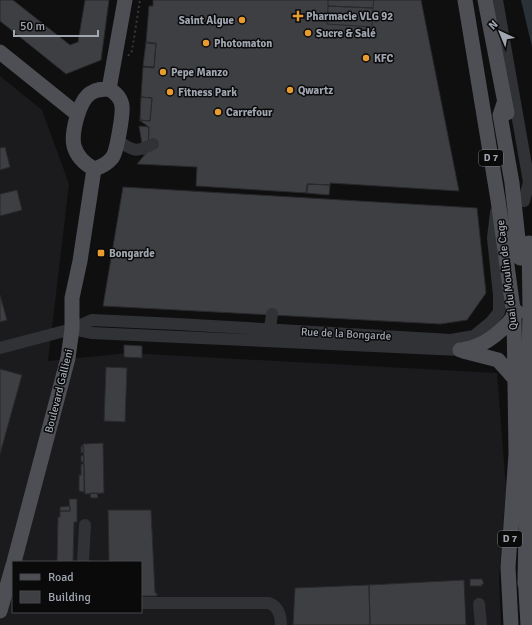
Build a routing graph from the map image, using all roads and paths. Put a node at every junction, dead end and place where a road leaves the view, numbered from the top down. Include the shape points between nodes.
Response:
1 (125, 0) edge
2 (457, 0) edge
3 (465, 0) edge
4 (485, 0) edge
5 (497, 0) edge
6 (471, 36) junction
7 (0, 52) edge
8 (109, 89) junction
9 (504, 103) junction
10 (77, 114) junction
11 (117, 147) junction
12 (153, 147) dead end
13 (94, 169) junction
14 (498, 200) junction
15 (524, 201) junction
16 (528, 243) junction
17 (532, 272) edge
18 (272, 314) dead end
19 (514, 316) junction
20 (72, 329) junction
21 (271, 330) junction
22 (268, 342) junction
23 (0, 348) edge
24 (460, 350) junction
25 (515, 379) junction
26 (516, 454) junction
27 (85, 526) dead end
28 (14, 561) edge
29 (83, 561) edge
30 (12, 573) edge
31 (525, 584) junction
32 (9, 593) edge
33 (142, 603) edge
34 (479, 604) dead end
35 (0, 611) edge
36 (281, 625) edge
37 (481, 625) edge
38 (512, 625) edge
39 (528, 625) edge

1 - 8 main road
2 - 6 street
3 - 6 main road, Quai du Moulin de Cage / D 7
4 - 9 main road
5 - 15 street via 529,182
6 - 14 main road, Quai du Moulin de Cage / D 7
7 - 10 main road
8 - 10 main road via 91,93 81,102
8 - 11 main road via 117,95 122,106
9 - 15 main road, D 7 via 518,159
9 - 19 main road via 500,115 519,235 521,277 520,301
10 - 13 main road via 74,146 78,156
11 - 12 street via 130,157 140,156
11 - 13 main road via 109,162
13 - 20 main road, Boulevard Gallieni via 72,298
14 - 19 main road, Quai du Moulin de Cage / D 7
14 - 21 street, Rue de la Bongarde via 493,238 500,305 495,318 474,336 451,340
15 - 16 main road, D 7
16 - 17 main road, D 7
16 - 31 main road via 530,307
18 - 21 street
19 - 24 main road via 492,338 478,346
19 - 25 main road, Quai du Moulin de Cage / D 7
20 - 21 street, Rue de la Bongarde via 92,320
20 - 22 street, Rue de la Bongarde via 91,333
20 - 23 street, Rue de la Bongarde
20 - 28 main road, Boulevard Gallieni via 68,358
21 - 22 street
22 - 24 street, Rue de la Bongarde
24 - 25 main road via 498,360
25 - 26 main road, Quai du Moulin de Cage / D 7
26 - 31 main road
26 - 38 main road, Quai du Moulin de Cage / D 7 via 508,567
27 - 29 street
30 - 32 main road
31 - 39 main road
32 - 35 main road
33 - 36 street via 269,603 278,610
34 - 37 street

